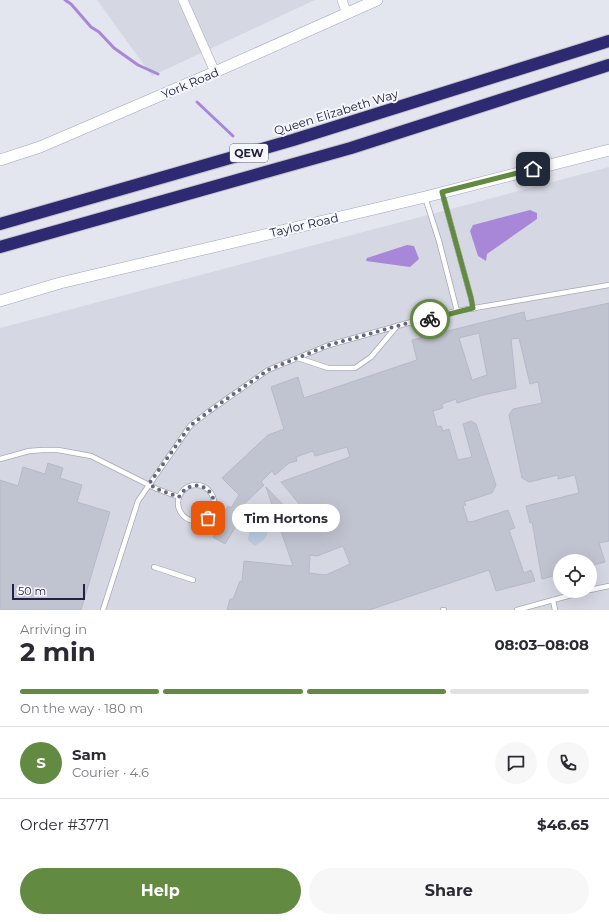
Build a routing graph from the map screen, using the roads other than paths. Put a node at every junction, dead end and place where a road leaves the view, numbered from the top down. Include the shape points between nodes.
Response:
1 (183, 0) edge
2 (342, 0) edge
3 (377, 0) edge
4 (347, 14) junction
5 (609, 36) edge
6 (609, 41) edge
7 (609, 65) edge
8 (215, 72) junction
9 (609, 73) edge
10 (496, 77) junction
11 (483, 106) junction
12 (609, 150) edge
13 (0, 160) edge
14 (442, 192) junction
15 (425, 197) junction
16 (0, 224) edge
17 (0, 247) edge
18 (609, 284) edge
19 (0, 301) edge
20 (473, 308) junction
21 (457, 311) junction
22 (397, 326) junction
23 (298, 358) junction
24 (0, 459) edge
25 (149, 484) junction
26 (179, 497) junction
27 (154, 567) dead end
28 (193, 580) dead end
29 (609, 586) edge
30 (597, 589) edge
31 (560, 598) edge
32 (553, 600) junction
33 (536, 604) junction
34 (103, 610) edge
35 (517, 610) edge
36 (537, 610) edge
37 (555, 610) edge

1 - 8 street
2 - 4 street
3 - 4 main road, York Road
4 - 8 main road, York Road
5 - 10 highway
6 - 10 highway, Queen Elizabeth Way / QEW
7 - 11 highway, QEW
8 - 13 main road, York Road via 40,146
9 - 11 highway
10 - 16 highway, Queen Elizabeth Way / QEW via 293,140
11 - 17 highway, QEW via 351,148
12 - 14 main road, Taylor Road
14 - 15 main road, Taylor Road
14 - 20 lane
15 - 19 main road, Taylor Road via 60,283
15 - 21 lane
18 - 20 lane
20 - 21 lane
21 - 22 lane
22 - 23 lane via 329,345
22 - 23 lane via 371,357 355,368 328,368
23 - 25 lane via 268,370 190,426
24 - 25 lane via 29,451 58,450 92,456
25 - 26 lane
25 - 34 lane via 138,501
26 - 26 lane via 178,509 181,514 197,522 208,518 213,508 211,492 196,485 186,488
27 - 28 lane
29 - 30 lane
31 - 32 lane
32 - 33 lane
32 - 37 lane
33 - 35 lane
33 - 36 lane

